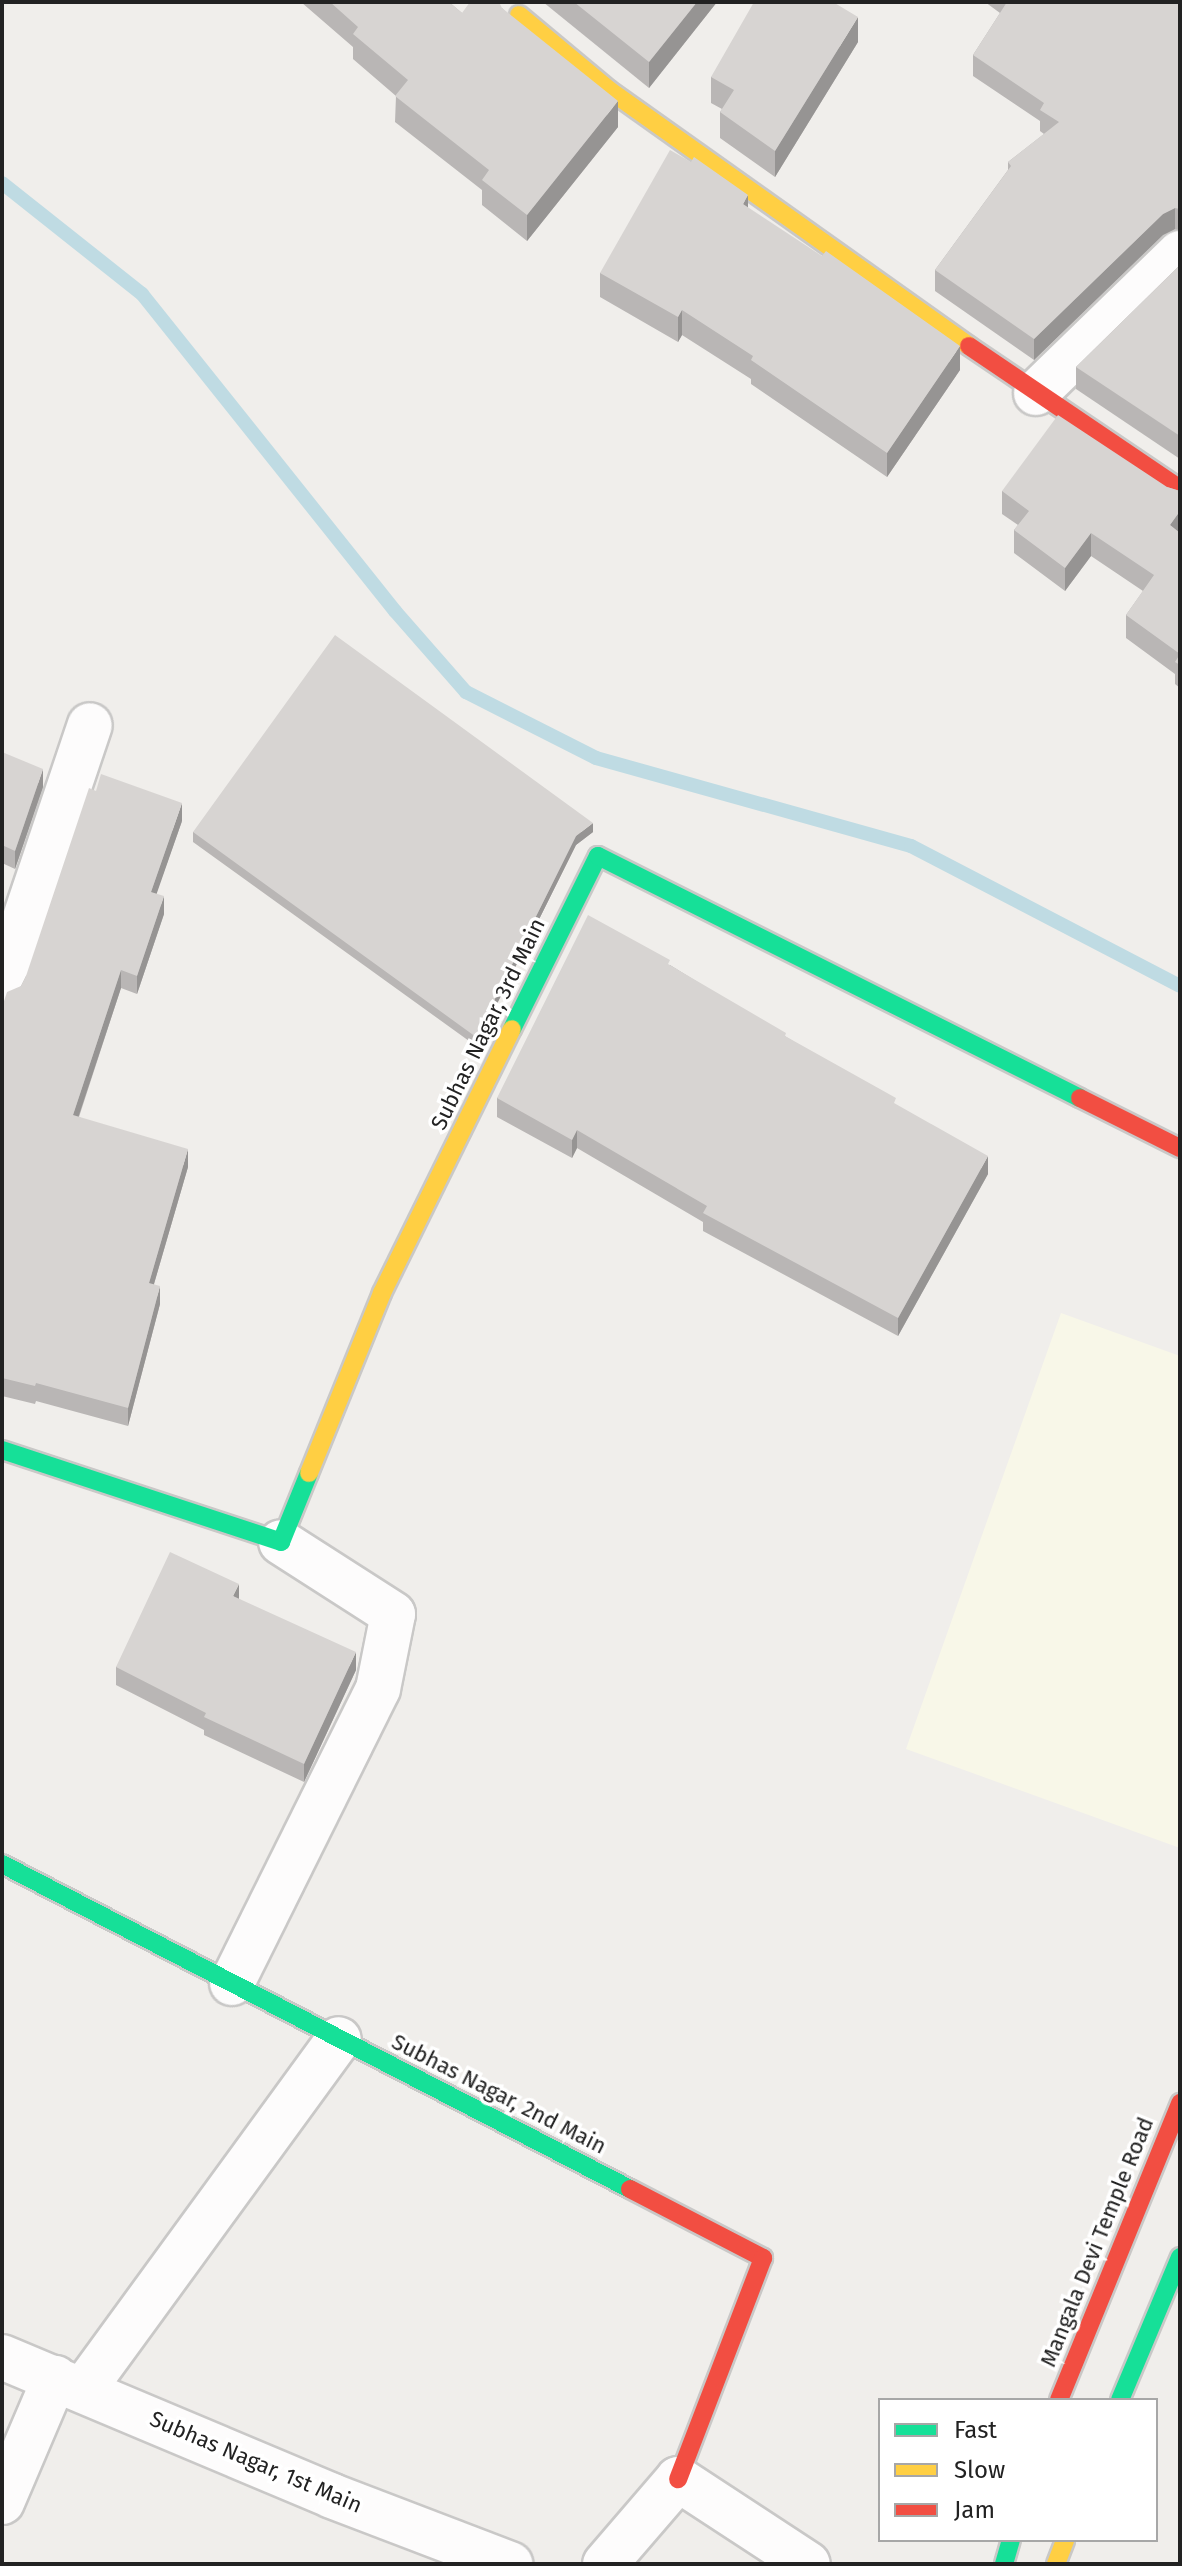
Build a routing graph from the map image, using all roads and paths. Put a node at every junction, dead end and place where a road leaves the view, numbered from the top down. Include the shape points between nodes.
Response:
1 (519, 15) dead end
2 (1180, 253) edge
3 (1036, 393) junction
4 (1180, 489) edge
5 (90, 725) dead end
6 (2, 986) edge
7 (1180, 1148) edge
8 (2, 1450) edge
9 (281, 1542) junction
10 (2, 1864) edge
11 (232, 1983) junction
12 (339, 2039) junction
13 (1180, 2103) edge
14 (1180, 2257) edge
15 (2, 2357) edge
16 (69, 2384) junction
17 (1060, 2398) edge
18 (1121, 2398) edge
19 (678, 2479) junction
20 (2, 2502) edge
21 (1010, 2542) edge
22 (1064, 2542) edge
23 (510, 2564) edge
24 (605, 2564) edge
25 (808, 2564) edge
26 (1004, 2564) edge
27 (1056, 2564) edge

1 - 3 street via 609,90
2 - 3 street
3 - 4 street
5 - 6 street
7 - 9 street, Subhas Nagar, 3rd Main via 598,856 382,1293
8 - 9 street
9 - 11 street via 393,1614 378,1689
10 - 11 street, Subhas Nagar, 2nd Main
11 - 12 street, Subhas Nagar, 2nd Main
12 - 16 street
12 - 19 street, Subhas Nagar, 2nd Main via 763,2258
13 - 17 street, Mangala Devi Temple Road
14 - 18 street
15 - 16 street, Subhas Nagar, 1st Main
16 - 20 street
16 - 23 street, Subhas Nagar, 1st Main via 332,2496
19 - 24 street
19 - 25 street
21 - 26 street
22 - 27 street

